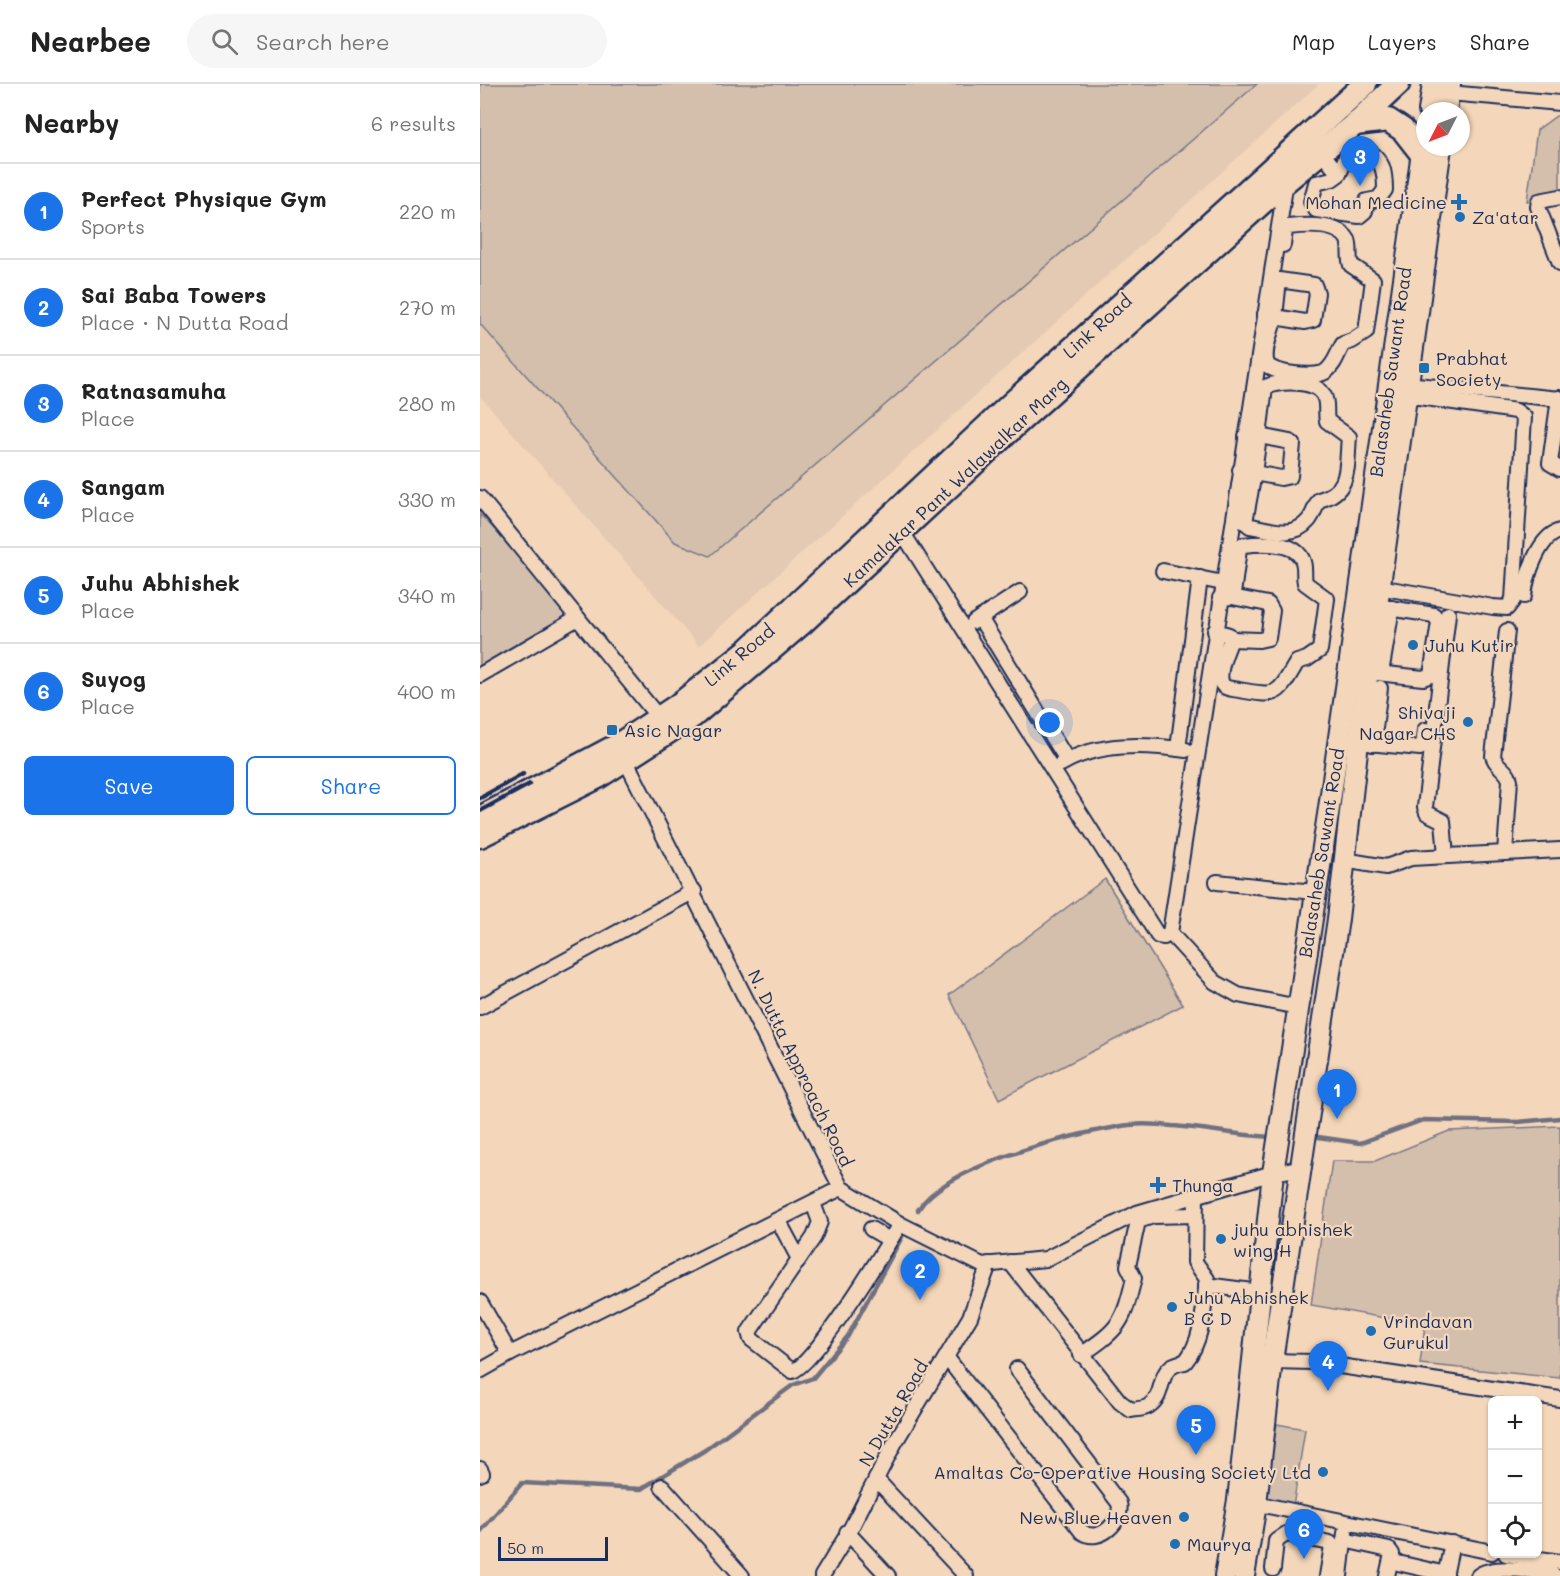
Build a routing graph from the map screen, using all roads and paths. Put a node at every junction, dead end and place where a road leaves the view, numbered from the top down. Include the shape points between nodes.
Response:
1 (1365, 84) edge
2 (1398, 84) edge
3 (1444, 93) edge
4 (1560, 103) edge
5 (1355, 124) junction
6 (1416, 137) edge
7 (1321, 152) junction
8 (1428, 156) edge
9 (1428, 156) edge
10 (1281, 172) junction
11 (1339, 174) junction
12 (1560, 197) edge
13 (1560, 263) edge
14 (1274, 280) junction
15 (1270, 316) junction
16 (1559, 398) edge
17 (1400, 400) junction
18 (1252, 436) junction
19 (1560, 469) edge
20 (1247, 471) junction
21 (480, 498) edge
22 (896, 523) junction
23 (1560, 531) edge
24 (1163, 571) dead end
25 (1200, 578) junction
26 (1222, 583) junction
27 (1020, 592) dead end
28 (1524, 596) dead end
29 (1226, 598) junction
30 (1383, 600) junction
31 (1448, 614) dead end
32 (578, 618) junction
33 (980, 618) junction
34 (962, 630) junction
35 (1215, 631) junction
36 (1507, 632) dead end
37 (1231, 639) junction
38 (1374, 672) junction
39 (480, 675) edge
40 (716, 686) junction
41 (1380, 688) dead end
42 (1430, 691) dead end
43 (1183, 708) junction
44 (1203, 711) junction
45 (659, 718) junction
46 (1056, 742) junction
47 (1366, 743) junction
48 (1178, 749) junction
49 (1039, 752) junction
50 (1197, 752) junction
51 (622, 753) junction
52 (1067, 760) junction
53 (1051, 770) junction
54 (480, 818) edge
55 (480, 836) edge
56 (1560, 850) edge
57 (1505, 853) junction
58 (1446, 856) junction
59 (1344, 860) junction
60 (1217, 882) dead end
61 (694, 891) junction
62 (1314, 892) junction
63 (1170, 933) junction
64 (1298, 1006) junction
65 (480, 1007) edge
66 (1300, 1168) junction
67 (1273, 1173) junction
68 (841, 1188) junction
69 (1196, 1196) junction
70 (813, 1203) junction
71 (1195, 1215) junction
72 (1137, 1217) junction
73 (778, 1220) junction
74 (900, 1224) junction
75 (872, 1229) dead end
76 (890, 1240) junction
77 (799, 1259) junction
78 (1010, 1262) junction
79 (989, 1264) junction
80 (1206, 1285) junction
81 (1260, 1292) junction
82 (480, 1302) edge
83 (510, 1354) junction
84 (1081, 1355) junction
85 (947, 1358) junction
86 (1272, 1361) junction
87 (1017, 1369) dead end
88 (480, 1371) edge
89 (1560, 1399) edge
90 (876, 1479) junction
91 (662, 1486) dead end
92 (1247, 1502) junction
93 (1347, 1522) junction
94 (847, 1532) junction
95 (1403, 1534) junction
96 (1344, 1540) junction
97 (1452, 1543) junction
98 (1488, 1551) edge
99 (1507, 1558) edge
100 (1534, 1558) edge
101 (1560, 1562) edge
102 (1273, 1569) dead end
103 (1397, 1569) edge
104 (1507, 1569) junction
105 (1446, 1575) edge
106 (742, 1576) edge
107 (822, 1576) edge
108 (888, 1576) edge
109 (966, 1576) edge
110 (1225, 1576) edge
111 (1244, 1576) edge
112 (1327, 1576) edge
113 (1340, 1576) edge
114 (1387, 1576) edge
115 (1478, 1576) edge
116 (1555, 1576) edge

1 - 10 main road
2 - 5 main road, Kamalakar Pant Walawalkar Marg
3 - 4 street
5 - 6 main road via 1388,120
5 - 7 main road, Kamalakar Pant Walawalkar Marg
7 - 10 main road, Kamalakar Pant Walawalkar Marg
7 - 11 street
8 - 17 main road, Balasaheb Sawant Road
9 - 17 main road, Balasaheb Sawant Road
10 - 14 street
10 - 22 main road, Kamalakar Pant Walawalkar Marg
11 - 11 street via 1316,183 1311,202 1316,210 1359,216 1367,201 1378,199 1385,190 1384,168 1365,149 1347,155
12 - 13 street via 1539,201 1538,207
14 - 15 street
14 - 15 street via 1314,285 1317,293 1313,320
14 - 15 street via 1285,231 1294,226 1342,232 1349,242 1351,265 1373,280 1366,332 1342,344 1334,364 1323,373 1312,376 1273,370 1268,365
15 - 18 street
16 - 17 street
16 - 19 street via 1550,463
17 - 30 main road, Balasaheb Sawant Road
17 - 30 street via 1516,411 1524,417 1513,600 1507,608
17 - 62 main road, Balasaheb Sawant Road
18 - 20 street
18 - 20 street via 1290,442 1294,449 1290,476 1281,478
18 - 20 street via 1265,387 1311,384 1319,388 1325,398 1327,421 1349,437 1343,488 1319,500 1310,520 1300,529 1289,532 1250,526 1245,522
20 - 26 street
21 - 32 street
22 - 34 street
22 - 40 main road, Kamalakar Pant Walawalkar Marg via 801,624
23 - 28 street via 1553,533 1529,566
24 - 25 street
25 - 26 street
25 - 43 street
26 - 29 street
27 - 33 street
29 - 35 street
29 - 37 street via 1268,604 1272,611 1268,638
29 - 37 street via 1239,549 1249,544 1297,550 1303,560 1305,583 1327,599 1320,650 1297,662 1288,682 1278,691 1267,695 1222,684 1220,674
30 - 38 main road, Balasaheb Sawant Road
30 - 38 street via 1438,618 1431,675 1423,678
31 - 58 street via 1425,807 1427,813 1443,821
32 - 39 street
32 - 45 street
33 - 34 street
33 - 46 street
34 - 49 street
35 - 37 street
35 - 44 street
36 - 57 street via 1493,756 1510,780
38 - 47 main road, Balasaheb Sawant Road
40 - 45 main road, Link Road
40 - 51 main road, Kamalakar Pant Walawalkar Marg via 693,716
41 - 47 street
42 - 47 street via 1423,746 1413,749
43 - 44 street
43 - 48 street
44 - 50 street
45 - 51 main road, Link Road
46 - 49 street
46 - 52 street
47 - 59 main road, Balasaheb Sawant Road
48 - 50 street
48 - 52 street via 1104,748
49 - 53 street
50 - 63 street
51 - 54 main road, Link Road
51 - 55 main road, Kamalakar Pant Walawalkar Marg
51 - 61 street, N. Dutta Approach Road
52 - 53 street
53 - 63 street via 1158,936
56 - 57 street
57 - 58 street
58 - 59 street via 1412,858 1386,867
59 - 66 main road, Balasaheb Sawant Road
60 - 62 street
61 - 65 street
61 - 68 street, N. Dutta Approach Road
62 - 64 main road, Balasaheb Sawant Road
63 - 64 street via 1215,982 1230,991
64 - 67 main road, Balasaheb Sawant Road
66 - 67 street, N. Dutta Approach Road
66 - 86 main road, Balasaheb Sawant Road
67 - 69 street, N. Dutta Approach Road
67 - 81 main road, Balasaheb Sawant Road
68 - 70 street
68 - 74 street, N. Dutta Approach Road
69 - 71 street
69 - 72 street, N. Dutta Approach Road
70 - 73 street
70 - 77 street via 820,1222
71 - 72 street
71 - 80 street via 1195,1262 1207,1279
72 - 78 street, N. Dutta Approach Road via 1046,1260
72 - 84 street via 1128,1266 1134,1278 1125,1315 1101,1341
73 - 77 street
73 - 83 street
74 - 76 street
74 - 79 street, N. Dutta Approach Road via 982,1265
75 - 76 street
76 - 77 street via 820,1347 801,1368 792,1371 751,1339 749,1332
78 - 79 street, N. Dutta Approach Road
78 - 84 street
79 - 85 street, N Dutta Road via 970,1317
80 - 81 street
80 - 84 street via 1194,1352 1185,1362 1174,1363 1167,1370 1149,1407 1131,1410 1120,1402
81 - 92 main road, Balasaheb Sawant Road
82 - 83 street
83 - 88 street
85 - 87 street via 1082,1532 1097,1537 1118,1519 1119,1503
85 - 90 street, N Dutta Road
86 - 89 street via 1313,1362
86 - 92 main road, Balasaheb Sawant Road
90 - 94 street, N Dutta Road
90 - 109 street
91 - 106 street
92 - 93 street
92 - 110 main road, Balasaheb Sawant Road
92 - 111 main road, Balasaheb Sawant Road
93 - 95 street
93 - 96 street
94 - 107 street, N Dutta Road
94 - 108 street
95 - 97 street
95 - 103 street
96 - 113 street
96 - 114 street via 1389,1550 1392,1554
97 - 98 street
97 - 105 street
99 - 104 street
100 - 101 street
102 - 112 street via 1276,1541 1286,1534 1330,1543
103 - 105 street
104 - 115 street
104 - 116 street

